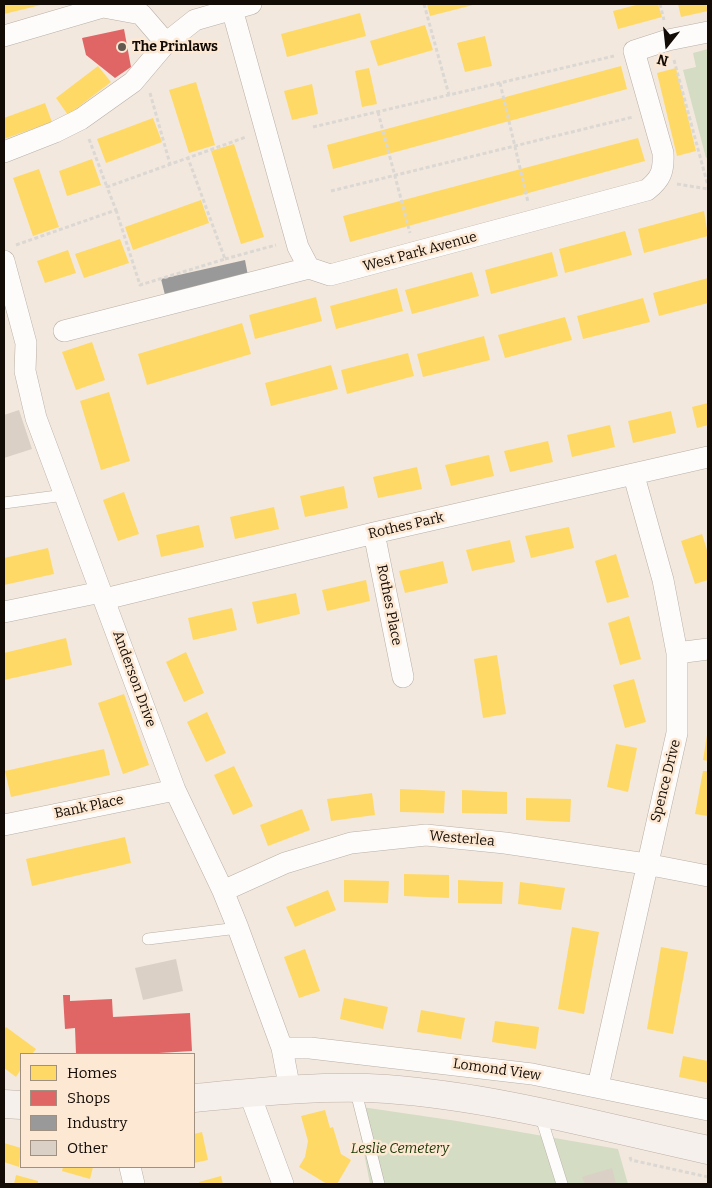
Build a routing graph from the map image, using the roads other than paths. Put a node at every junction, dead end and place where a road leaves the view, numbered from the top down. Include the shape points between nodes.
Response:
1 (242, 6) edge
2 (708, 32) edge
3 (4, 36) edge
4 (166, 43) junction
5 (4, 152) edge
6 (8, 254) edge
7 (309, 268) junction
8 (64, 330) dead end
9 (708, 457) edge
10 (634, 476) junction
11 (65, 495) junction
12 (4, 503) edge
13 (374, 533) junction
14 (103, 595) junction
15 (4, 612) edge
16 (708, 649) edge
17 (677, 653) junction
18 (403, 677) dead end
19 (175, 790) junction
20 (4, 825) edge
21 (646, 864) junction
22 (708, 876) edge
23 (223, 891) junction
24 (238, 928) junction
25 (148, 939) dead end
26 (282, 1048) junction
27 (598, 1086) junction
28 (355, 1088) junction
29 (290, 1090) junction
30 (249, 1092) junction
31 (195, 1098) edge
32 (4, 1104) edge
33 (20, 1105) edge
34 (708, 1110) edge
35 (539, 1112) junction
36 (708, 1150) edge
37 (130, 1168) edge
38 (134, 1184) edge
39 (283, 1184) edge
40 (379, 1184) edge
41 (562, 1184) edge

1 - 4 street via 195,20
1 - 7 street via 266,130 296,240
2 - 7 street, West Park Avenue via 634,51 663,153 664,167 659,181 647,190 330,275
3 - 4 street via 103,7 141,14
4 - 5 street via 133,82 81,118 56,132
6 - 11 street, Anderson Drive via 26,343 25,371 36,418
7 - 8 street
9 - 10 street, Rothes Park
10 - 13 street, Rothes Park
10 - 17 street, Spence Drive via 663,580
11 - 12 lane
11 - 14 street, Anderson Drive
13 - 14 street, Rothes Park
13 - 18 street, Rothes Place
14 - 15 street
14 - 19 street, Anderson Drive
16 - 17 street
17 - 21 street, Spence Drive via 677,733
19 - 20 street, Bank Place
19 - 23 street, Anderson Drive
21 - 22 street, Westerlea
21 - 23 street, Westerlea via 426,835 351,844 285,863
21 - 27 street, Spence Drive
23 - 24 street, Anderson Drive
24 - 25 lane
24 - 26 street, Anderson Drive
26 - 27 street, Lomond View via 432,1061
26 - 29 street, Anderson Drive
27 - 34 street, Lomond View
28 - 29 main road
28 - 35 main road via 448,1095
28 - 40 lane
29 - 30 main road
30 - 31 main road
30 - 39 street
32 - 33 main road
35 - 36 main road
35 - 41 lane
37 - 38 street

